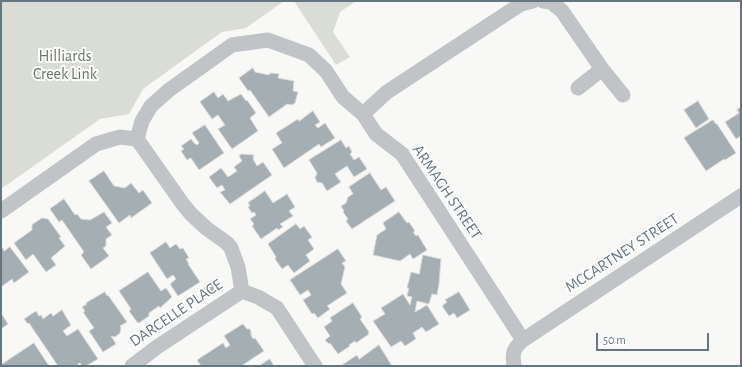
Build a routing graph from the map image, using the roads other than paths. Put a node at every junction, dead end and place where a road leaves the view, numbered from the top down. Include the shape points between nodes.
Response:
1 (533, 1) edge
2 (543, 1) edge
3 (602, 69) junction
4 (578, 88) dead end
5 (624, 95) dead end
6 (363, 114) junction
7 (137, 139) junction
8 (741, 196) edge
9 (1, 211) edge
10 (242, 291) junction
11 (523, 340) junction
12 (132, 366) edge
13 (315, 366) edge
14 (514, 366) edge

1 - 6 street via 521,4 387,92
2 - 3 street via 551,2 562,11
3 - 4 street
3 - 5 street
6 - 7 street, ARMAGH STREET via 343,97 326,71 309,55 268,40 232,45 169,90 151,106 142,121
6 - 11 street, ARMAGH STREET via 376,134 402,154
7 - 9 street via 120,137 96,144
7 - 10 street via 191,214 231,248 238,267
8 - 11 street, MCCARTNEY STREET
10 - 12 street, DARCELLE PLACE
10 - 13 street via 277,308
11 - 14 street via 516,346

